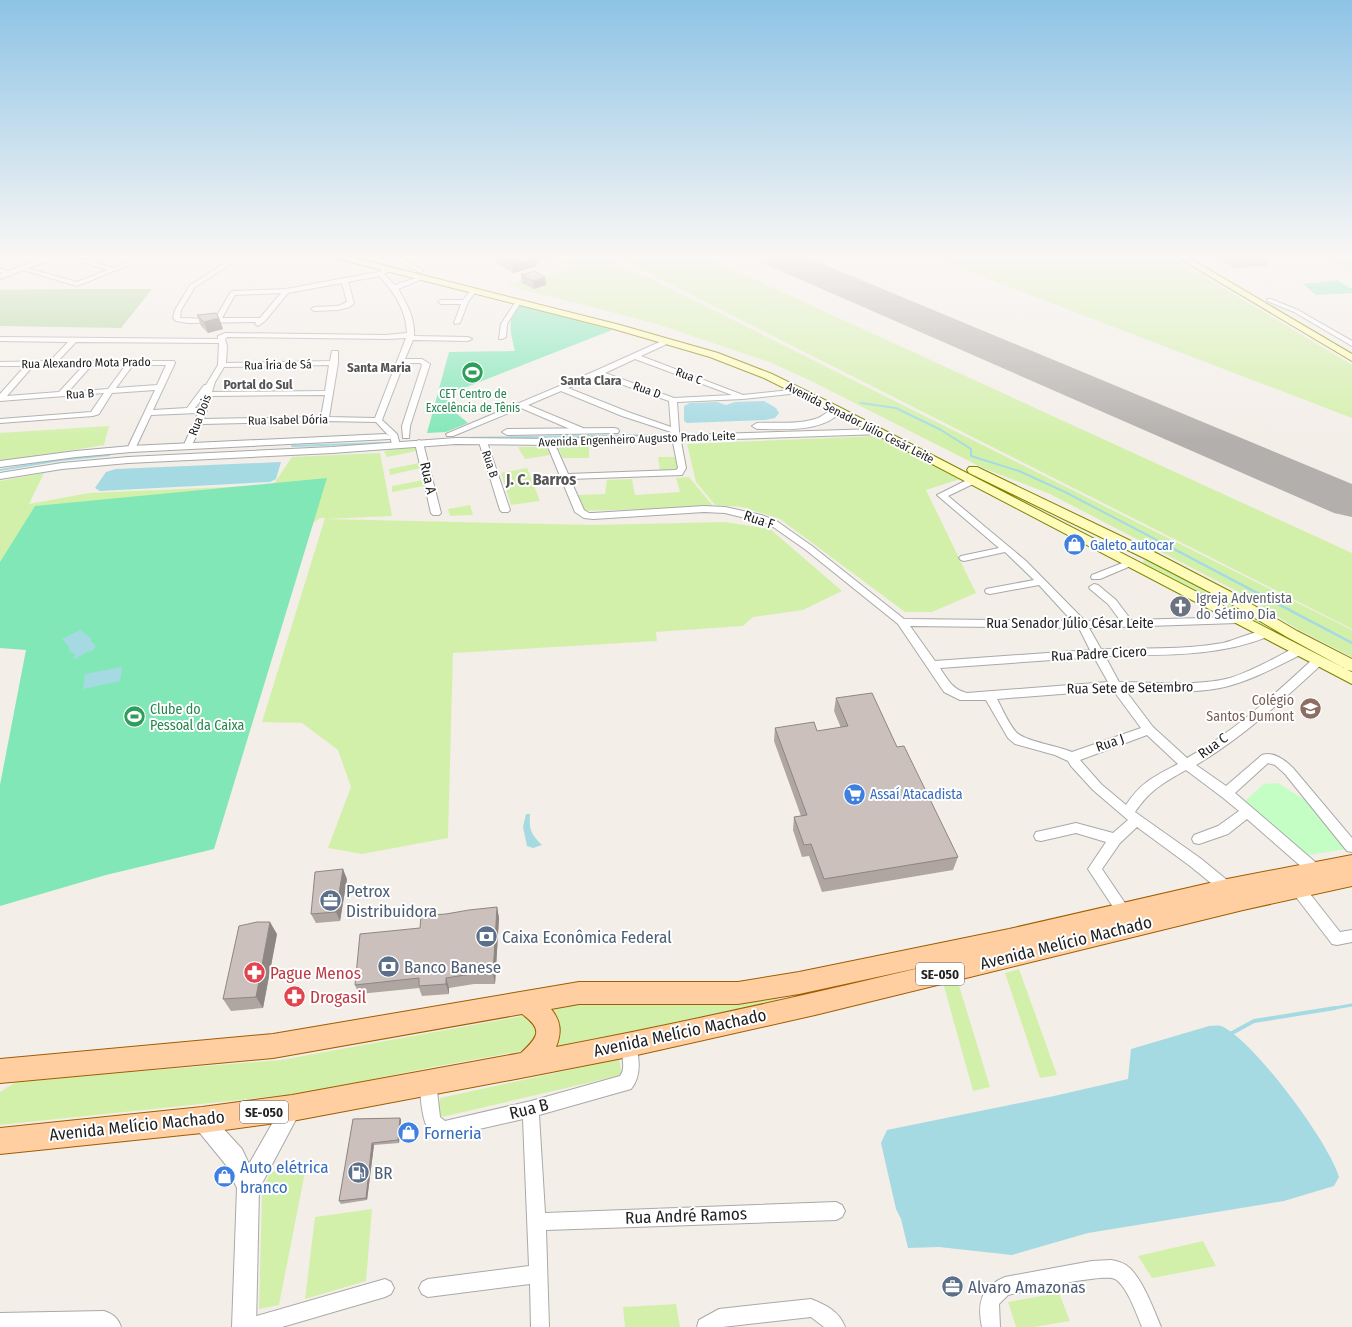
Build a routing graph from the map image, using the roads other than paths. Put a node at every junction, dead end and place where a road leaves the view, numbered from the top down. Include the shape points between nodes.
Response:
1 (176, 317) edge
2 (220, 317) edge
3 (265, 317) edge
4 (409, 317) edge
5 (460, 317) edge
6 (509, 317) edge
7 (586, 317) edge
8 (611, 317) edge
9 (1289, 317) edge
10 (1297, 317) edge
11 (218, 320) junction
12 (262, 320) junction
13 (457, 323) dead end
14 (1324, 330) junction
15 (249, 335) junction
16 (411, 337) junction
17 (502, 337) dead end
18 (223, 338) junction
19 (0, 339) edge
20 (468, 339) dead end
21 (74, 340) junction
22 (668, 342) junction
23 (1352, 344) edge
24 (1352, 349) edge
25 (335, 353) dead end
26 (634, 356) junction
27 (1352, 358) edge
28 (401, 361) junction
29 (89, 363) junction
30 (131, 363) junction
31 (334, 363) junction
32 (0, 364) edge
33 (31, 364) junction
34 (52, 364) junction
35 (222, 365) junction
36 (598, 373) junction
37 (211, 382) junction
38 (159, 387) junction
39 (561, 388) junction
40 (799, 391) junction
41 (109, 392) junction
42 (328, 393) junction
43 (208, 394) junction
44 (61, 395) junction
45 (743, 396) junction
46 (0, 399) edge
47 (673, 400) junction
48 (521, 405) junction
49 (189, 410) junction
50 (202, 410) junction
51 (837, 410) junction
52 (148, 413) junction
53 (325, 419) junction
54 (378, 420) junction
55 (0, 421) edge
56 (199, 422) junction
57 (580, 430) junction
58 (878, 432) junction
59 (450, 434) junction
60 (676, 434) junction
61 (406, 436) junction
62 (395, 441) junction
63 (483, 442) junction
64 (550, 442) junction
65 (419, 443) junction
66 (186, 447) junction
67 (131, 449) junction
68 (0, 464) edge
69 (0, 476) edge
70 (564, 477) junction
71 (972, 481) junction
72 (505, 510) dead end
73 (436, 513) dead end
74 (1121, 541) junction
75 (1007, 549) junction
76 (1108, 552) junction
77 (1152, 556) junction
78 (964, 558) dead end
79 (1132, 564) junction
80 (1040, 582) junction
81 (990, 591) dead end
82 (1237, 620) junction
83 (902, 622) junction
84 (1128, 624) junction
85 (1082, 625) junction
86 (1264, 634) junction
87 (1298, 651) junction
88 (1096, 653) junction
89 (1318, 661) junction
90 (933, 666) junction
91 (1352, 666) edge
92 (1352, 679) edge
93 (1116, 686) junction
94 (956, 696) joint
95 (989, 696) junction
96 (1149, 730) junction
97 (1073, 758) junction
98 (1186, 764) junction
99 (1226, 793) junction
100 (1247, 812) junction
101 (1132, 816) junction
102 (1040, 836) dead end
103 (1115, 840) junction
104 (1199, 840) dead end
105 (1352, 846) edge
106 (1352, 864) edge
107 (1316, 871) junction
108 (1352, 877) edge
109 (1227, 888) junction
110 (1298, 889) junction
111 (1124, 912) junction
112 (1352, 936) edge
113 (525, 1002) junction
114 (628, 1045) junction
115 (526, 1065) junction
116 (4, 1074) edge
117 (428, 1082) junction
118 (292, 1108) junction
119 (531, 1109) junction
120 (202, 1120) junction
121 (0, 1141) edge
122 (248, 1187) junction
123 (836, 1211) dead end
124 (537, 1222) junction
125 (538, 1274) junction
126 (385, 1288) dead end
127 (428, 1288) dead end
128 (0, 1322) edge
129 (112, 1326) edge
130 (244, 1327) edge
131 (250, 1327) edge
132 (540, 1327) edge
133 (706, 1327) edge
134 (836, 1327) edge
135 (991, 1327) edge
136 (1152, 1327) edge

1 - 11 street via 178,320 188,321
2 - 11 street
3 - 12 street
4 - 16 street
5 - 13 street
6 - 17 street via 504,324
7 - 22 main road, Avenida Senador Júlio Cesár Leite
8 - 74 main road, Avenida Senador Júlio Cesár Leite via 719,350 788,377 956,462
9 - 27 main road
10 - 14 main road
11 - 12 street
12 - 15 street
14 - 23 street
14 - 24 main road
15 - 16 street
15 - 18 street
16 - 20 street
16 - 28 street
18 - 21 street
18 - 35 street
19 - 21 street
21 - 34 street
22 - 26 street
22 - 40 main road, Avenida Senador Júlio Cesár Leite via 743,366
25 - 31 street
26 - 36 street
26 - 45 street, Rua C
28 - 54 street
28 - 61 street via 422,361 426,364 406,426
29 - 30 street, Rua Alexandro Mota Prado
29 - 34 street, Rua Alexandro Mota Prado
29 - 44 street
30 - 38 street, Rua Alexandro Mota Prado via 171,363
30 - 41 street
31 - 35 street, Rua Íria de Sá
31 - 42 street
32 - 33 street, Rua Alexandro Mota Prado
33 - 34 street, Rua Alexandro Mota Prado
33 - 46 street
35 - 37 street, Rua Dois
36 - 39 street
36 - 47 street, Rua D
37 - 43 street, Rua Dois
37 - 49 street, Rua Dois
38 - 41 street, Rua B
38 - 52 street
39 - 48 street
39 - 60 street
40 - 45 street
40 - 51 main road, Avenida Senador Júlio Cesár Leite
41 - 44 street, Rua B
41 - 55 street via 93,414
42 - 43 street
42 - 53 street
43 - 50 street, Rua Dois
44 - 46 street, Rua B
45 - 47 street
47 - 60 street
48 - 57 street
48 - 59 street
49 - 50 street
49 - 52 street
50 - 56 street, Rua Dois
51 - 58 main road, Avenida Senador Júlio Cesár Leite
51 - 60 street, Avenida Engenheiro Augusto Prado Leite via 829,418 816,423
52 - 67 street
53 - 54 street, Rua Isabel Dória
53 - 56 street, Rua Isabel Dória
54 - 62 street
56 - 66 street, Rua Dois
57 - 59 street, Avenida Engenheiro Augusto Prado Leite
57 - 60 street, Avenida Engenheiro Augusto Prado Leite
58 - 60 street, Avenida Engenheiro Augusto Prado Leite
58 - 71 main road, Avenida Senador Júlio Cesár Leite
59 - 61 street, Avenida Engenheiro Augusto Prado Leite
60 - 64 street, Avenida Engenheiro Augusto Prado Leite
60 - 70 street via 682,468 679,473
61 - 62 street, Avenida Engenheiro Augusto Prado Leite
62 - 65 street, Avenida Engenheiro Augusto Prado Leite
62 - 66 street
62 - 69 street via 332,450 128,460 62,466
63 - 64 street, Avenida Engenheiro Augusto Prado Leite
63 - 65 street, Avenida Engenheiro Augusto Prado Leite
63 - 72 street, Rua B
64 - 70 street
65 - 73 street, Rua A
66 - 67 street
67 - 68 street
70 - 83 street, Rua F via 583,515 725,510 772,522
71 - 75 street via 942,495
71 - 76 main road, Avenida Senador Júlio Cesár Leite
74 - 76 main road via 1119,551
74 - 77 main road, Avenida Senador Júlio Cesár Leite
75 - 78 street
75 - 80 street
76 - 79 main road, Avenida Senador Júlio Cesár Leite
77 - 79 main road via 1140,556
77 - 91 main road, Avenida Senador Júlio Cesár Leite
79 - 82 main road, Avenida Senador Júlio Cesár Leite
79 - 84 street via 1095,582
80 - 81 street
80 - 85 street
82 - 84 street, Rua Senador Júlio César Leite
82 - 86 main road, Avenida Senador Júlio Cesár Leite
83 - 85 street, Rua Senador Júlio César Leite
83 - 90 street, Rua F
84 - 85 street, Rua Senador Júlio César Leite
85 - 88 street
86 - 87 main road, Avenida Senador Júlio Cesár Leite
86 - 88 street, Rua Padre Cicero via 1239,644 1217,647
87 - 89 main road, Avenida Senador Júlio Cesár Leite
87 - 93 street, Rua Sete de Setembro via 1248,676 1221,684 1172,688
88 - 90 street, Rua Padre Cicero
88 - 93 street
89 - 92 main road, Avenida Senador Júlio Cesár Leite
89 - 98 street, Rua C via 1276,699 1210,751
90 - 94 street, Rua F via 948,689
93 - 95 street, Rua Sete de Setembro
93 - 96 street
94 - 95 street, Rua Sete de Setembro
95 - 97 street via 1019,741 1058,751
96 - 97 street, Rua J
96 - 98 street
97 - 101 street via 1096,787
98 - 99 street
98 - 101 street, Rua C via 1150,785 1138,797
99 - 100 street
99 - 105 street via 1266,758 1279,762
100 - 104 street via 1224,830
100 - 107 street
101 - 103 street, Rua C
101 - 109 street
102 - 103 street via 1076,828
103 - 111 street, Rua C via 1095,869
106 - 107 main road, Avenida Melício Machado / SE-050
107 - 109 main road, Avenida Melício Machado / SE-050
108 - 110 main road, Avenida Melício Machado / SE-050
109 - 111 main road, Avenida Melício Machado / SE-050
110 - 112 street via 1337,940
110 - 114 main road, Avenida Melício Machado / SE-050 via 815,1004
111 - 113 main road, Avenida Melício Machado / SE-050 via 799,983 738,992 579,993
113 - 115 main road via 540,1012 548,1023 550,1032 547,1043
113 - 116 main road, Avenida Melício Machado / SE-050 via 273,1046
114 - 115 main road, Avenida Melício Machado / SE-050
114 - 119 street, Rua B via 631,1074 629,1080
115 - 117 main road, Avenida Melício Machado / SE-050
117 - 118 main road, Avenida Melício Machado / SE-050
117 - 119 street, Rua B via 432,1117 435,1124 444,1128
118 - 120 main road, Avenida Melício Machado / SE-050
118 - 122 street
119 - 124 street
120 - 121 main road, Avenida Melício Machado / SE-050
120 - 122 street via 234,1157
122 - 130 street
123 - 124 street, Rua André Ramos
124 - 125 street
125 - 127 street
125 - 132 street
126 - 131 street
128 - 129 street via 104,1320
133 - 134 street via 718,1318 811,1308 830,1318
135 - 136 street via 989,1302 994,1292 1005,1286 1092,1270 1111,1269 1125,1276

